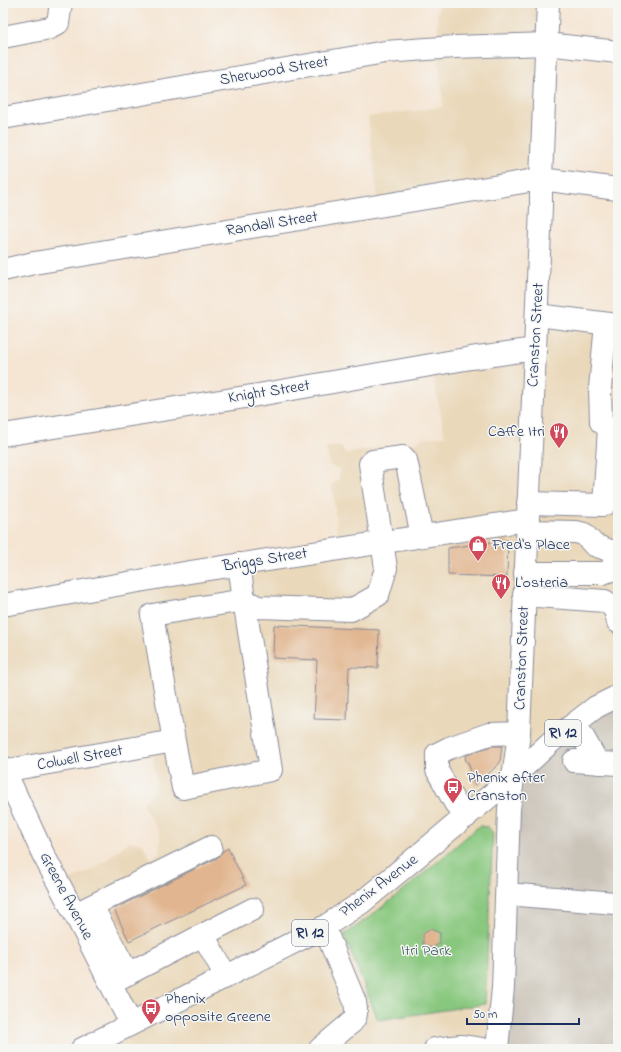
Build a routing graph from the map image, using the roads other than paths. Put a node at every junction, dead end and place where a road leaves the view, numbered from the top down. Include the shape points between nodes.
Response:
1 (61, 3) edge
2 (548, 3) edge
3 (3, 37) edge
4 (547, 44) junction
5 (618, 52) edge
6 (3, 118) edge
7 (541, 179) junction
8 (618, 188) edge
9 (3, 270) edge
10 (536, 315) junction
11 (612, 324) edge
12 (535, 349) junction
13 (3, 435) edge
14 (527, 518) junction
15 (422, 536) junction
16 (382, 543) junction
17 (239, 564) junction
18 (525, 573) junction
19 (524, 595) junction
20 (244, 600) junction
21 (3, 605) edge
22 (618, 622) edge
23 (618, 696) edge
24 (575, 724) junction
25 (519, 733) junction
26 (165, 743) junction
27 (574, 761) dead end
28 (608, 763) edge
29 (4, 770) edge
30 (513, 778) junction
31 (466, 817) junction
32 (211, 847) dead end
33 (507, 894) junction
34 (615, 903) dead end
35 (253, 909) dead end
36 (83, 910) junction
37 (324, 926) junction
38 (203, 935) junction
39 (226, 976) junction
40 (119, 979) junction
41 (131, 1024) junction
42 (91, 1047) edge
43 (321, 1049) edge
44 (339, 1049) edge
45 (435, 1049) edge
46 (482, 1049) edge
47 (497, 1049) edge

1 - 3 street via 58,23 50,28
2 - 4 street, Cranston Street
4 - 5 street, Sherwood Street
4 - 6 street, Sherwood Street via 455,46 385,52
4 - 7 street, Cranston Street
7 - 8 street, Randall Street
7 - 9 street, Randall Street
7 - 10 street, Cranston Street
10 - 11 street
10 - 12 street, Cranston Street
11 - 14 street via 600,388 601,422 609,428 604,505
12 - 13 street, Knight Street
12 - 14 street, Cranston Street
14 - 15 street, Briggs Street
14 - 18 street, Cranston Street
14 - 18 street via 584,534 594,544 612,551 614,569 603,573
15 - 16 street, Briggs Street
15 - 16 street via 406,460 403,457 372,461 370,464
16 - 17 street, Briggs Street
16 - 20 street via 386,568 378,595 351,610 258,606
17 - 20 street
17 - 21 street, Briggs Street
18 - 19 street, Cranston Street
19 - 22 street via 605,601 615,609
19 - 25 street, Cranston Street
20 - 26 street via 152,615
20 - 26 street via 271,770 183,788
23 - 24 street, RI 12 via 596,707
24 - 28 street
24 - 30 street, RI 12
25 - 30 street, Cranston Street
25 - 31 street via 490,734 437,754 437,770 455,803
26 - 29 street, Colwell Street
27 - 28 street
29 - 36 street, Greene Avenue via 43,854
30 - 31 street, Phenix Avenue / RI 12
30 - 33 street, Cranston Street via 509,809
31 - 37 street, Phenix Avenue / RI 12 via 360,903
32 - 36 street
33 - 34 street
33 - 47 street, Cranston Street via 503,988
35 - 38 street
36 - 40 street, Greene Avenue
37 - 39 street, Phenix Avenue / RI 12
37 - 43 street via 357,1012 356,1018
38 - 39 street
38 - 40 street
39 - 41 street, Phenix Avenue / RI 12
40 - 41 street, Greene Avenue
41 - 42 street, Phenix Avenue / RI 12
43 - 44 street
45 - 46 street via 461,1046

